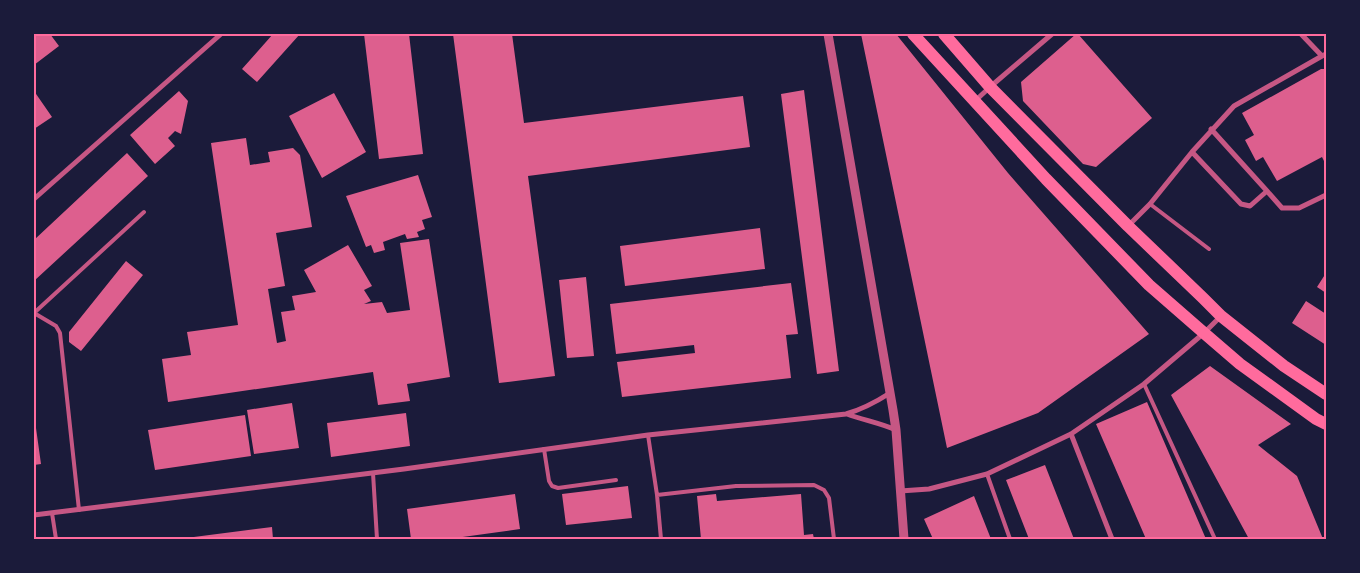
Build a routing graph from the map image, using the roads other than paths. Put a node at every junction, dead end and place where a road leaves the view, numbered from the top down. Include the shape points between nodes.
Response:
1 (221, 34) edge
2 (828, 34) edge
3 (912, 34) edge
4 (944, 34) edge
5 (1052, 34) edge
6 (1301, 34) edge
7 (1324, 55) edge
8 (990, 87) junction
9 (975, 102) junction
10 (1211, 130) junction
11 (1192, 152) junction
12 (1267, 191) junction
13 (1326, 195) edge
14 (34, 199) edge
15 (1150, 204) junction
16 (144, 212) dead end
17 (1128, 226) junction
18 (1209, 249) dead end
19 (34, 313) edge
20 (1221, 316) junction
21 (1204, 334) junction
22 (1144, 384) junction
23 (890, 392) junction
24 (1326, 394) edge
25 (846, 414) junction
26 (1326, 424) edge
27 (896, 430) junction
28 (1072, 434) junction
29 (648, 435) junction
30 (544, 449) junction
31 (373, 473) junction
32 (987, 474) junction
33 (616, 480) dead end
34 (900, 491) junction
35 (657, 494) junction
36 (79, 510) junction
37 (52, 513) junction
38 (34, 515) edge
39 (56, 539) edge
40 (378, 539) edge
41 (661, 539) edge
42 (834, 539) edge
43 (904, 539) edge
44 (1010, 539) edge
45 (1112, 539) edge
46 (1216, 539) edge

1 - 14 street
2 - 23 street
3 - 9 main road
4 - 8 main road
5 - 8 street
6 - 7 street
7 - 10 street via 1234,106
8 - 9 street
8 - 17 main road
9 - 21 main road via 1150,285
10 - 11 street
10 - 12 street
11 - 12 street via 1241,204 1250,206
11 - 15 street
12 - 13 street via 1282,208 1299,208
15 - 17 street
15 - 18 lane
16 - 19 lane
17 - 20 main road
19 - 36 lane via 56,326 60,333
20 - 21 street
20 - 24 main road via 1284,366
21 - 22 street
21 - 26 main road via 1240,364
22 - 28 street
22 - 46 lane
23 - 25 street via 875,403
23 - 27 street
25 - 27 street
25 - 29 street
27 - 34 street
28 - 32 street
28 - 45 street
29 - 30 street
29 - 35 lane
30 - 31 street
30 - 33 lane via 552,486 558,488
31 - 36 street
31 - 40 lane
32 - 34 street via 930,489
32 - 44 lane
34 - 43 street
35 - 41 lane
35 - 42 lane via 736,486 814,485 830,498
36 - 37 street
37 - 38 street
37 - 39 lane

